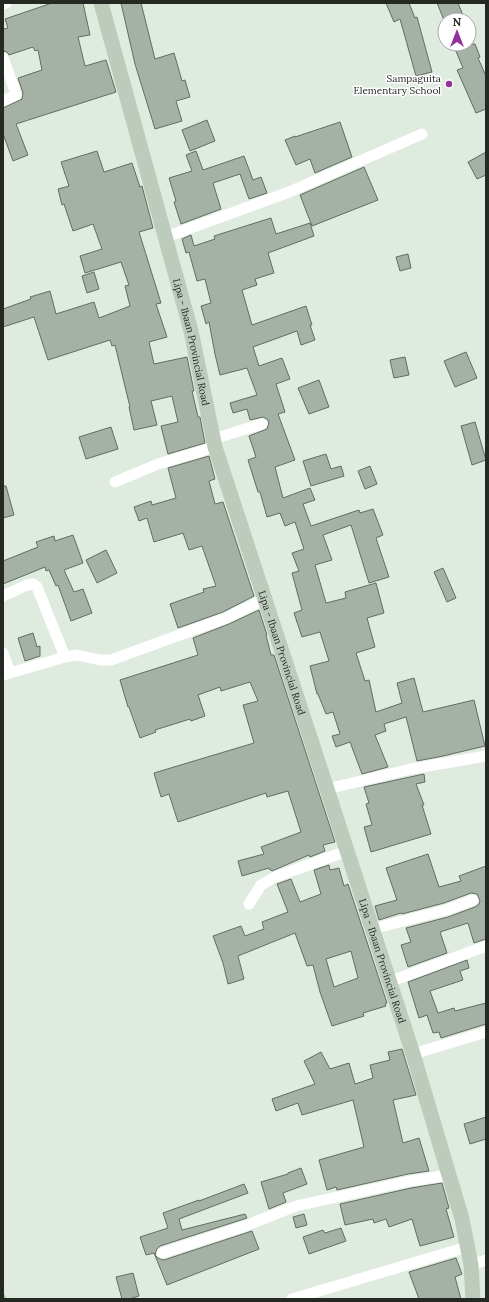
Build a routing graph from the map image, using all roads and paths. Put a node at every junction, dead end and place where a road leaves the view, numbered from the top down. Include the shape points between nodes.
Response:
1 (6, 3) edge
2 (101, 3) edge
3 (3, 4) edge
4 (3, 58) edge
5 (3, 101) edge
6 (422, 134) dead end
7 (166, 237) junction
8 (262, 424) dead end
9 (214, 443) junction
10 (115, 482) dead end
11 (3, 596) edge
12 (265, 599) junction
13 (3, 653) edge
14 (64, 657) junction
15 (6, 674) edge
16 (486, 756) edge
17 (327, 789) junction
18 (347, 851) junction
19 (472, 900) dead end
20 (249, 904) dead end
21 (372, 929) junction
22 (486, 946) edge
23 (389, 982) junction
24 (486, 1032) edge
25 (413, 1054) junction
26 (449, 1175) junction
27 (467, 1247) junction
28 (162, 1253) dead end
29 (486, 1260) edge
30 (471, 1265) junction
31 (292, 1299) edge
32 (473, 1299) edge

1 - 3 street
2 - 7 main road, Lipa - Ibaan Provincial Road
4 - 5 street via 16,95
6 - 7 street via 289,192
7 - 9 main road, Lipa - Ibaan Provincial Road via 191,331
8 - 9 street
9 - 10 street
9 - 12 main road, Lipa - Ibaan Provincial Road
11 - 14 street via 27,585 33,584 37,587
12 - 14 street via 226,618 111,660 77,655
12 - 17 main road, Lipa - Ibaan Provincial Road
13 - 15 street
14 - 15 street
16 - 17 street via 411,769
17 - 18 main road, Lipa - Ibaan Provincial Road
18 - 20 street via 260,885
18 - 21 main road, Lipa - Ibaan Provincial Road
19 - 21 street via 446,910
21 - 23 main road, Lipa - Ibaan Provincial Road
22 - 23 street
23 - 25 main road, Lipa - Ibaan Provincial Road
24 - 25 street
25 - 26 main road, Lipa - Ibaan Provincial Road
26 - 27 main road, Lipa - Ibaan Provincial Road
26 - 28 street via 296,1206 246,1226
27 - 30 main road, Lipa - Ibaan Provincial Road
27 - 31 street
29 - 30 street
30 - 32 main road, Lipa - Ibaan Provincial Road

